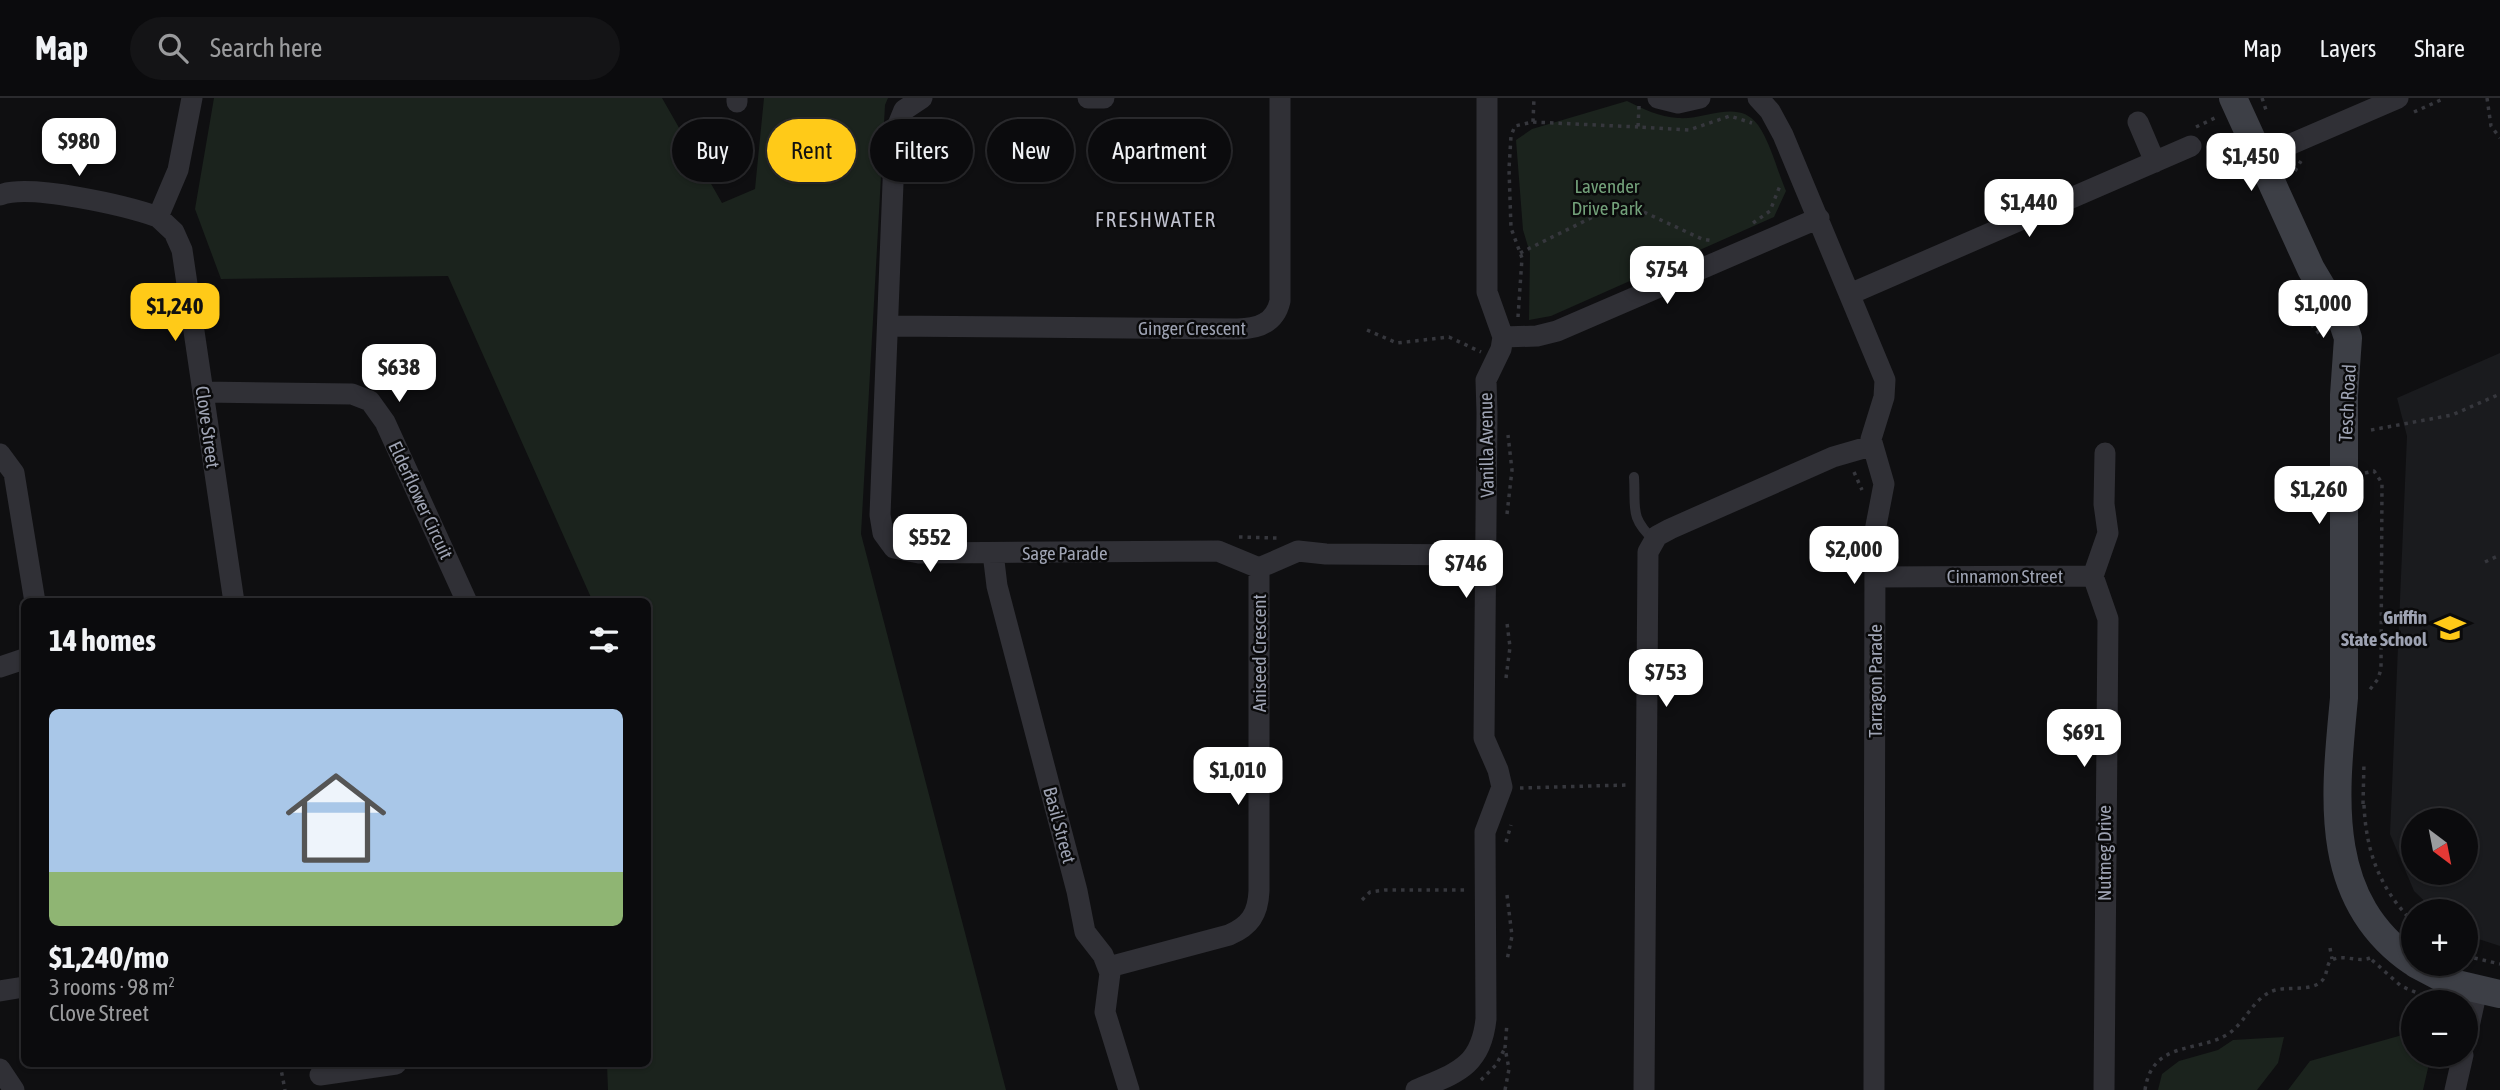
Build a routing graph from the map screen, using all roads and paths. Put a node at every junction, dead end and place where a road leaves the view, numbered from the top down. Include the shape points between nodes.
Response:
1 (192, 98) edge
2 (922, 98) edge
3 (1088, 98) edge
4 (1104, 98) edge
5 (1280, 98) edge
6 (1487, 98) edge
7 (1534, 98) edge
8 (1700, 98) edge
9 (2398, 98) edge
10 (2487, 98) edge
11 (1762, 99) edge
12 (1649, 100) edge
13 (2223, 107) edge
14 (2211, 120) dead end
15 (1533, 122) junction
16 (2138, 122) dead end
17 (1638, 127) junction
18 (1759, 131) dead end
19 (2194, 136) joint
20 (2500, 138) edge
21 (2262, 158) junction
22 (2155, 162) junction
23 (1781, 177) dead end
24 (0, 195) edge
25 (158, 217) junction
26 (1819, 218) junction
27 (1746, 227) dead end
28 (1723, 240) dead end
29 (1520, 253) junction
30 (2292, 286) dead end
31 (1850, 293) junction
32 (888, 326) junction
33 (1367, 330) dead end
34 (1511, 330) junction
35 (2324, 342) dead end
36 (1484, 354) dead end
37 (203, 392) junction
38 (2500, 396) edge
39 (2371, 430) dead end
40 (1507, 432) dead end
41 (1871, 446) junction
42 (2105, 453) dead end
43 (0, 454) edge
44 (2359, 474) dead end
45 (1634, 477) dead end
46 (1507, 525) dead end
47 (1237, 537) dead end
48 (1278, 538) dead end
49 (1654, 540) junction
50 (993, 553) junction
51 (1487, 555) junction
52 (2500, 555) edge
53 (2485, 562) dead end
54 (1259, 568) junction
55 (1875, 576) junction
56 (2093, 576) junction
57 (34, 598) edge
58 (233, 598) edge
59 (465, 598) edge
60 (1507, 610) dead end
61 (21, 660) edge
62 (0, 667) edge
63 (1506, 680) dead end
64 (2365, 698) dead end
65 (2364, 753) dead end
66 (1520, 778) dead end
67 (1630, 780) dead end
68 (1520, 788) junction
69 (1520, 796) dead end
70 (2356, 804) dead end
71 (2364, 804) junction
72 (1514, 814) dead end
73 (1505, 846) dead end
74 (1472, 890) dead end
75 (1507, 891) dead end
76 (1362, 900) dead end
77 (2401, 908) edge
78 (2330, 948) dead end
79 (2365, 951) dead end
80 (2401, 952) edge
81 (2370, 958) junction
82 (2332, 959) junction
83 (2478, 959) edge
84 (2500, 964) edge
85 (1506, 966) dead end
86 (1109, 967) junction
87 (2439, 976) edge
88 (21, 988) edge
89 (2410, 990) edge
90 (0, 991) edge
91 (2488, 992) edge
92 (2478, 1014) edge
93 (1507, 1020) dead end
94 (281, 1067) edge
95 (376, 1067) edge
96 (2460, 1067) edge
97 (0, 1069) edge
98 (318, 1076) edge
99 (14, 1090) edge
100 (285, 1090) edge
101 (1129, 1090) edge
102 (1416, 1090) edge
103 (1504, 1090) edge
104 (1644, 1090) edge
105 (1874, 1090) edge
106 (2104, 1090) edge
107 (2145, 1090) edge
108 (2455, 1090) edge

1 - 25 street via 175,182
2 - 32 street, Sage Parade via 904,110 895,132
3 - 4 street
5 - 32 street, Ginger Crescent via 1280,301 1273,317 1259,327
6 - 34 street via 1487,292 1501,323
7 - 15 path
8 - 12 street via 1678,103
9 - 21 street
10 - 20 path via 2491,126
11 - 26 street
12 - 17 path
13 - 21 street, Tesch Road
14 - 19 path
15 - 17 path
15 - 29 path via 1515,126 1511,136 1511,228
16 - 22 street
17 - 18 path via 1689,130 1738,116
19 - 22 street
21 - 80 street, Tesch Road via 2311,269 2348,338 2338,836 2346,872 2362,907
22 - 31 street
23 - 27 path via 1770,211
24 - 25 street via 38,191
25 - 37 street, Clove Street via 174,232 182,250
26 - 31 street
26 - 34 street via 1557,331 1537,336
28 - 29 path via 1702,239 1635,208 1615,206
29 - 34 path
30 - 35 path via 2306,318
31 - 41 street via 1885,380
32 - 50 street, Sage Parade via 883,533 894,548 909,553
33 - 36 path via 1398,343 1448,337
34 - 51 street, Vanilla Avenue via 1485,386
37 - 58 street, Clove Street
37 - 59 street, Elderflower Circuit via 342,393 370,401
38 - 39 path via 2452,415
40 - 46 path via 1513,470
41 - 49 street via 1833,457
41 - 55 street, Tarragon Parade via 1884,484 1876,522
42 - 56 street via 2108,533
43 - 57 street via 14,473
44 - 64 path via 2374,471 2382,483 2381,669
45 - 49 lane via 1635,516
47 - 48 path
49 - 104 street via 1645,564
50 - 54 street, Sage Parade via 1218,551
50 - 86 street, Basil Street via 997,586 1082,925
51 - 54 street via 1304,551
51 - 102 street, Vanilla Avenue via 1484,738 1502,788 1485,832 1485,1032 1476,1056 1465,1067
52 - 53 path
54 - 86 street, Aniseed Crescent via 1257,910 1248,924 1229,935
55 - 56 street, Cinnamon Street
55 - 105 street, Tarragon Parade
56 - 106 street, Nutmeg Drive via 2108,619
60 - 63 path via 1510,654
61 - 62 street
65 - 71 path
66 - 68 path
67 - 68 path via 1629,785
68 - 69 path
70 - 71 path
71 - 77 path via 2374,867
72 - 73 path
74 - 76 path via 1385,890 1370,892
75 - 85 path via 1511,936
78 - 82 path
79 - 81 path
81 - 82 path
81 - 89 path
82 - 107 path via 2319,983 2270,992 2226,1035 2170,1053 2152,1071
83 - 84 path
86 - 101 street via 1105,1012
87 - 91 street, Tesch Road
88 - 90 street
91 - 92 street
93 - 103 path via 1509,1069
94 - 100 path
95 - 98 street
96 - 108 street
97 - 99 street

